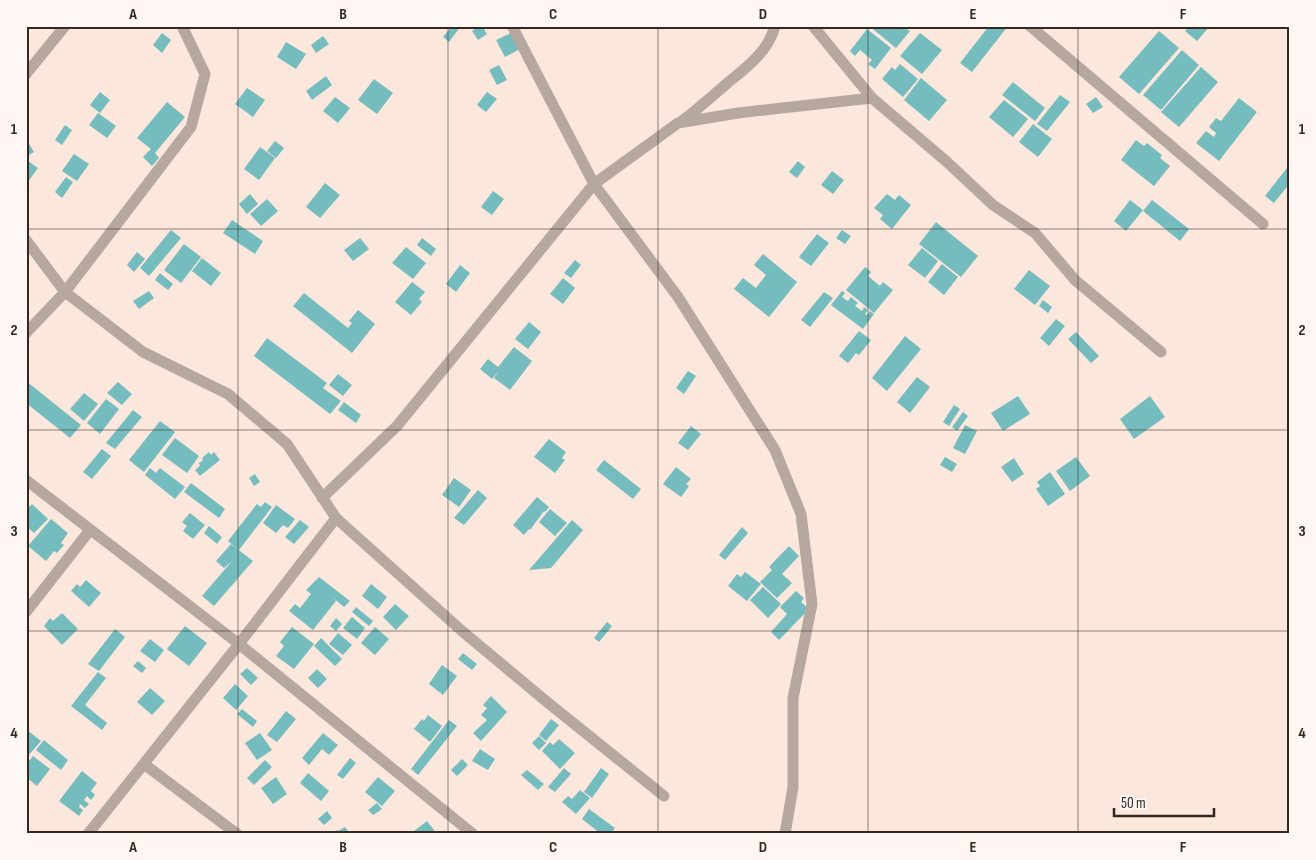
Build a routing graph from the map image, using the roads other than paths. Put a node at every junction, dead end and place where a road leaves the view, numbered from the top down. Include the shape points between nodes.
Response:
1 (65, 26) edge
2 (182, 26) edge
3 (512, 26) edge
4 (776, 26) edge
5 (813, 26) edge
6 (1030, 26) edge
7 (26, 74) edge
8 (872, 98) junction
9 (678, 123) junction
10 (594, 184) junction
11 (1263, 224) dead end
12 (26, 240) edge
13 (65, 292) junction
14 (26, 333) edge
15 (1160, 352) dead end
16 (26, 480) edge
17 (322, 498) junction
18 (336, 518) junction
19 (90, 530) junction
20 (26, 612) edge
21 (239, 644) junction
22 (144, 764) junction
23 (664, 796) dead end
24 (88, 834) edge
25 (237, 834) edge
26 (473, 834) edge
27 (785, 834) edge

1 - 7 street
2 - 13 street via 205,74 191,127
3 - 10 street
4 - 9 street via 762,53 700,108
5 - 8 street
6 - 11 street
8 - 9 street
8 - 15 street via 993,205 1035,233 1075,280
9 - 10 street
10 - 17 street via 397,426
10 - 27 street via 678,298 775,450 802,514 812,604 793,698 793,787
12 - 13 street
13 - 14 street
13 - 17 street via 143,352 228,394 286,444
16 - 19 street
17 - 18 street
18 - 21 street
18 - 23 street via 462,631
19 - 20 street
19 - 21 street
21 - 22 street
21 - 26 street
22 - 24 street
22 - 25 street

